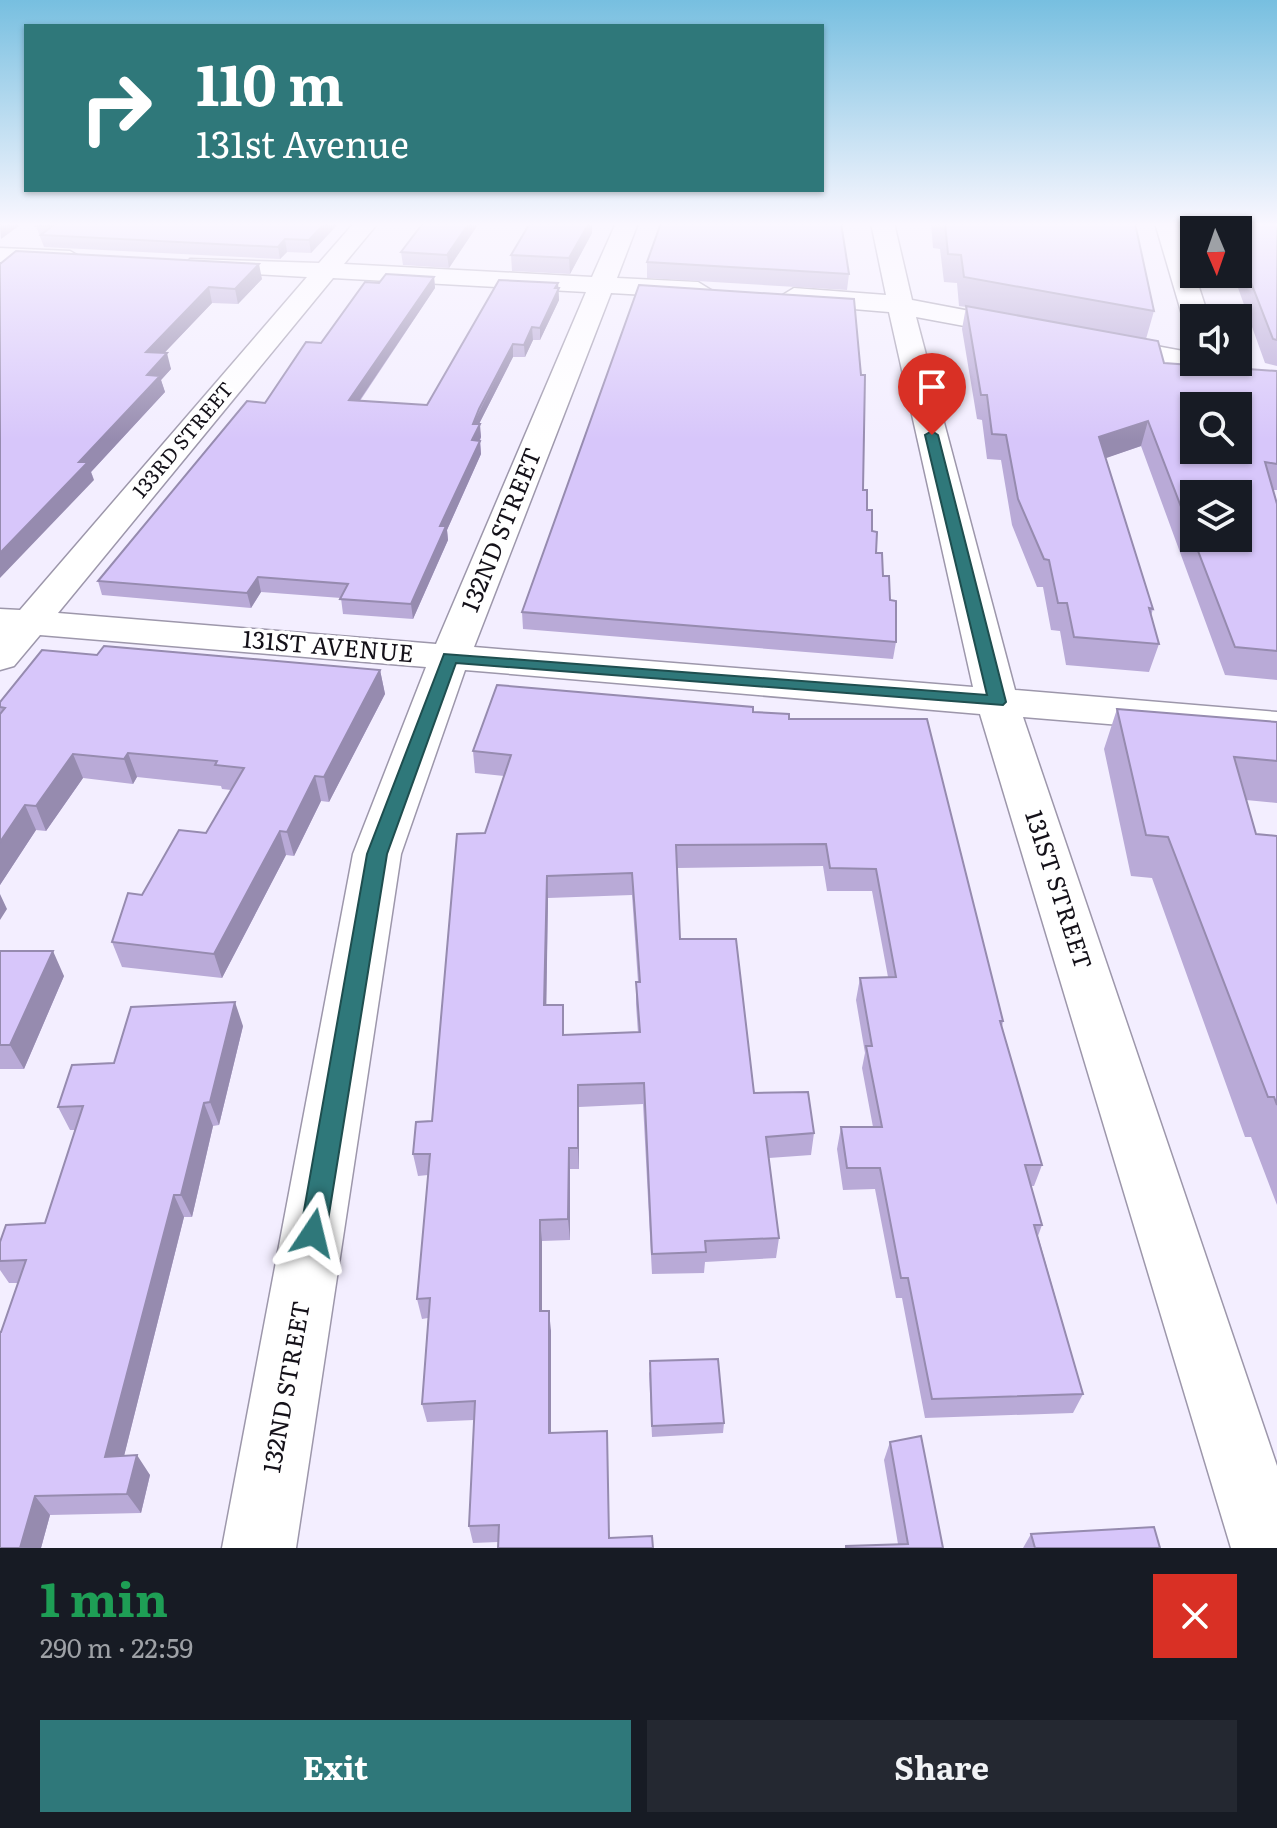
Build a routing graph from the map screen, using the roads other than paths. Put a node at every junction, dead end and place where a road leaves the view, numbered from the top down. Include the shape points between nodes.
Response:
1 (303, 295) edge
2 (597, 295) edge
3 (779, 295) edge
4 (898, 295) edge
5 (900, 305) junction
6 (1054, 335) edge
7 (1085, 340) edge
8 (1180, 358) edge
9 (15, 621) edge
10 (450, 657) junction
11 (0, 658) edge
12 (997, 702) junction
13 (1277, 725) edge
14 (259, 1548) edge
15 (1268, 1548) edge

1 - 9 street, 133RD STREET
2 - 10 street, 132ND STREET
3 - 5 street
4 - 5 street, 131ST STREET
5 - 6 street
5 - 12 street, 131ST STREET
7 - 8 street
9 - 10 street, 131ST AVENUE
9 - 11 street, 133RD STREET
10 - 12 street, 131ST AVENUE
10 - 14 street, 132ND STREET via 377,854
12 - 13 street, 131ST AVENUE
12 - 15 street, 131ST STREET

